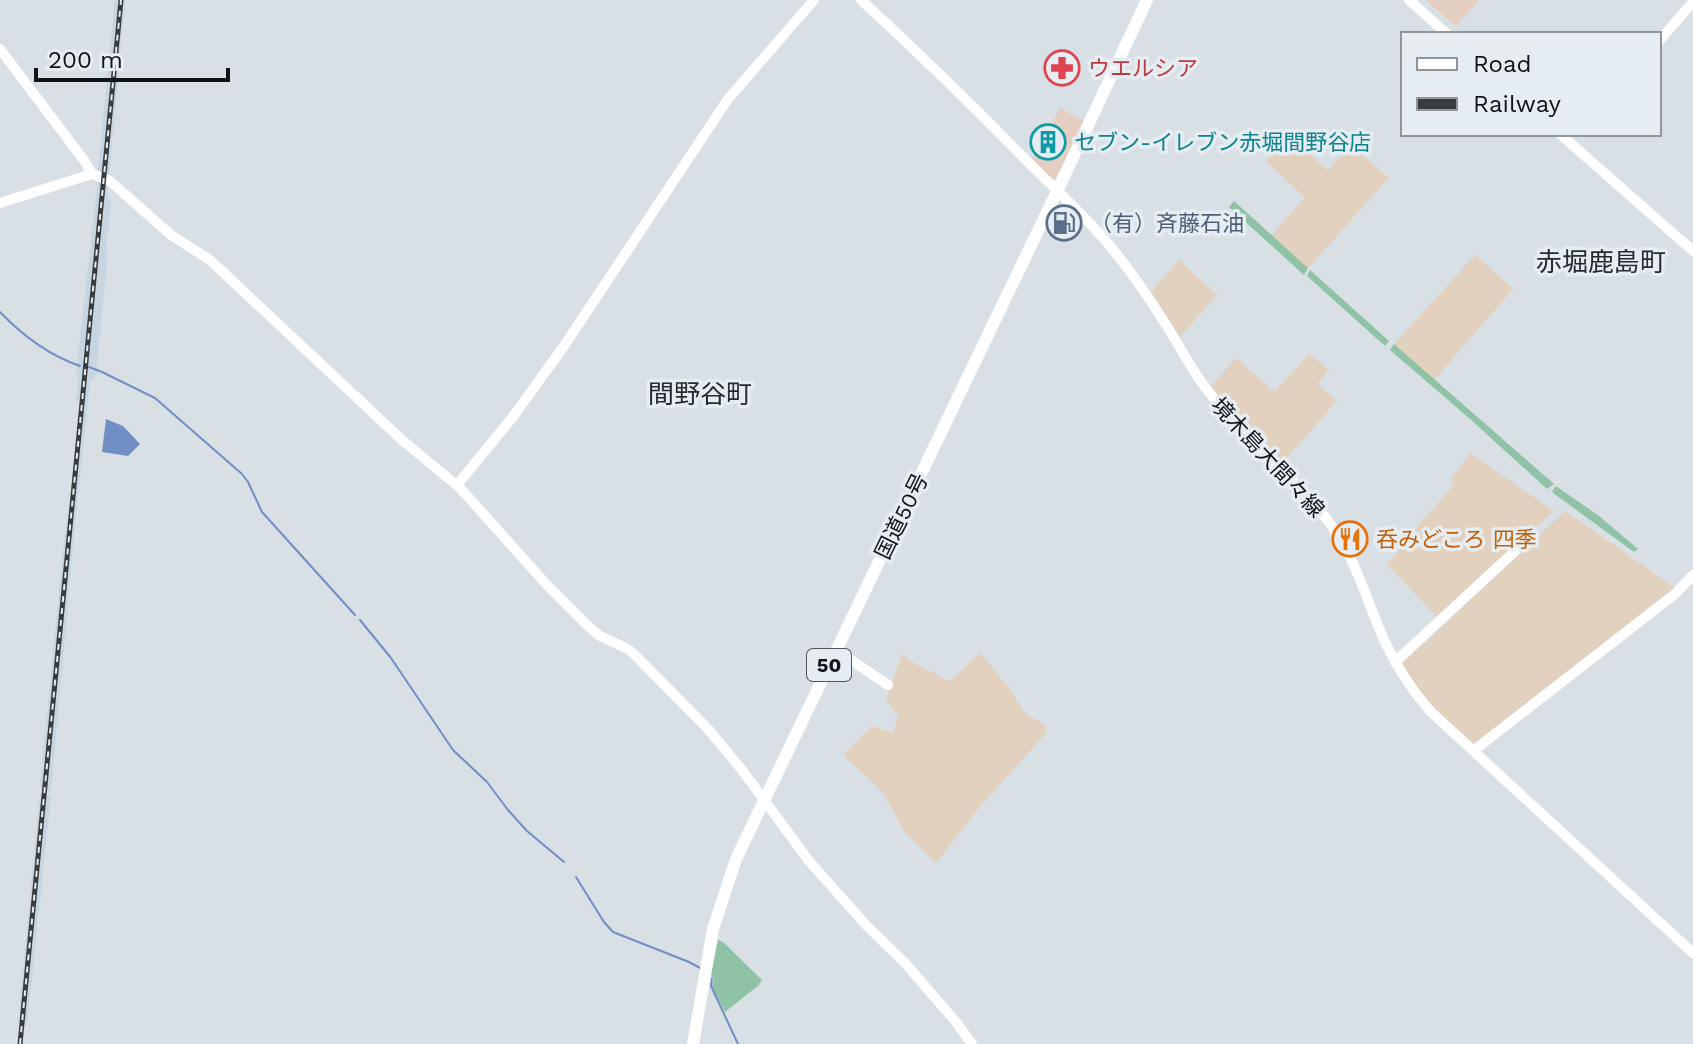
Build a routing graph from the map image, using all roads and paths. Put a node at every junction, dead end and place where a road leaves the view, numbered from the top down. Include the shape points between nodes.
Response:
1 (814, 0) edge
2 (861, 0) edge
3 (1147, 0) edge
4 (1409, 0) edge
5 (1693, 2) edge
6 (1445, 32) edge
7 (1661, 39) edge
8 (0, 49) edge
9 (1573, 138) edge
10 (92, 174) junction
11 (1057, 192) junction
12 (0, 203) edge
13 (1693, 251) edge
14 (457, 485) junction
15 (1526, 541) dead end
16 (1693, 575) edge
17 (836, 650) junction
18 (1395, 662) junction
19 (888, 685) dead end
20 (1473, 751) junction
21 (764, 800) junction
22 (1693, 953) edge
23 (693, 1044) edge
24 (972, 1044) edge

1 - 14 street via 728,99 564,346
2 - 11 street, 境木島大間々線
3 - 11 highway, 国道50号 / 50
4 - 6 street
5 - 7 street
8 - 10 street
9 - 13 street
10 - 12 street
10 - 14 street via 109,180 171,235 210,260
11 - 17 highway, 国道50号 / 50
11 - 18 street, 境木島大間々線 via 1118,256 1206,389 1333,528 1349,553
14 - 21 street via 573,612 600,636 633,653 708,729
15 - 18 street
16 - 20 street
17 - 19 street
17 - 21 highway, 国道50号 / 50
18 - 20 street, 境木島大間々線 via 1430,711
20 - 22 street, 境木島大間々線
21 - 23 highway, 国道50号 / 50 via 721,901
21 - 24 street via 819,871

